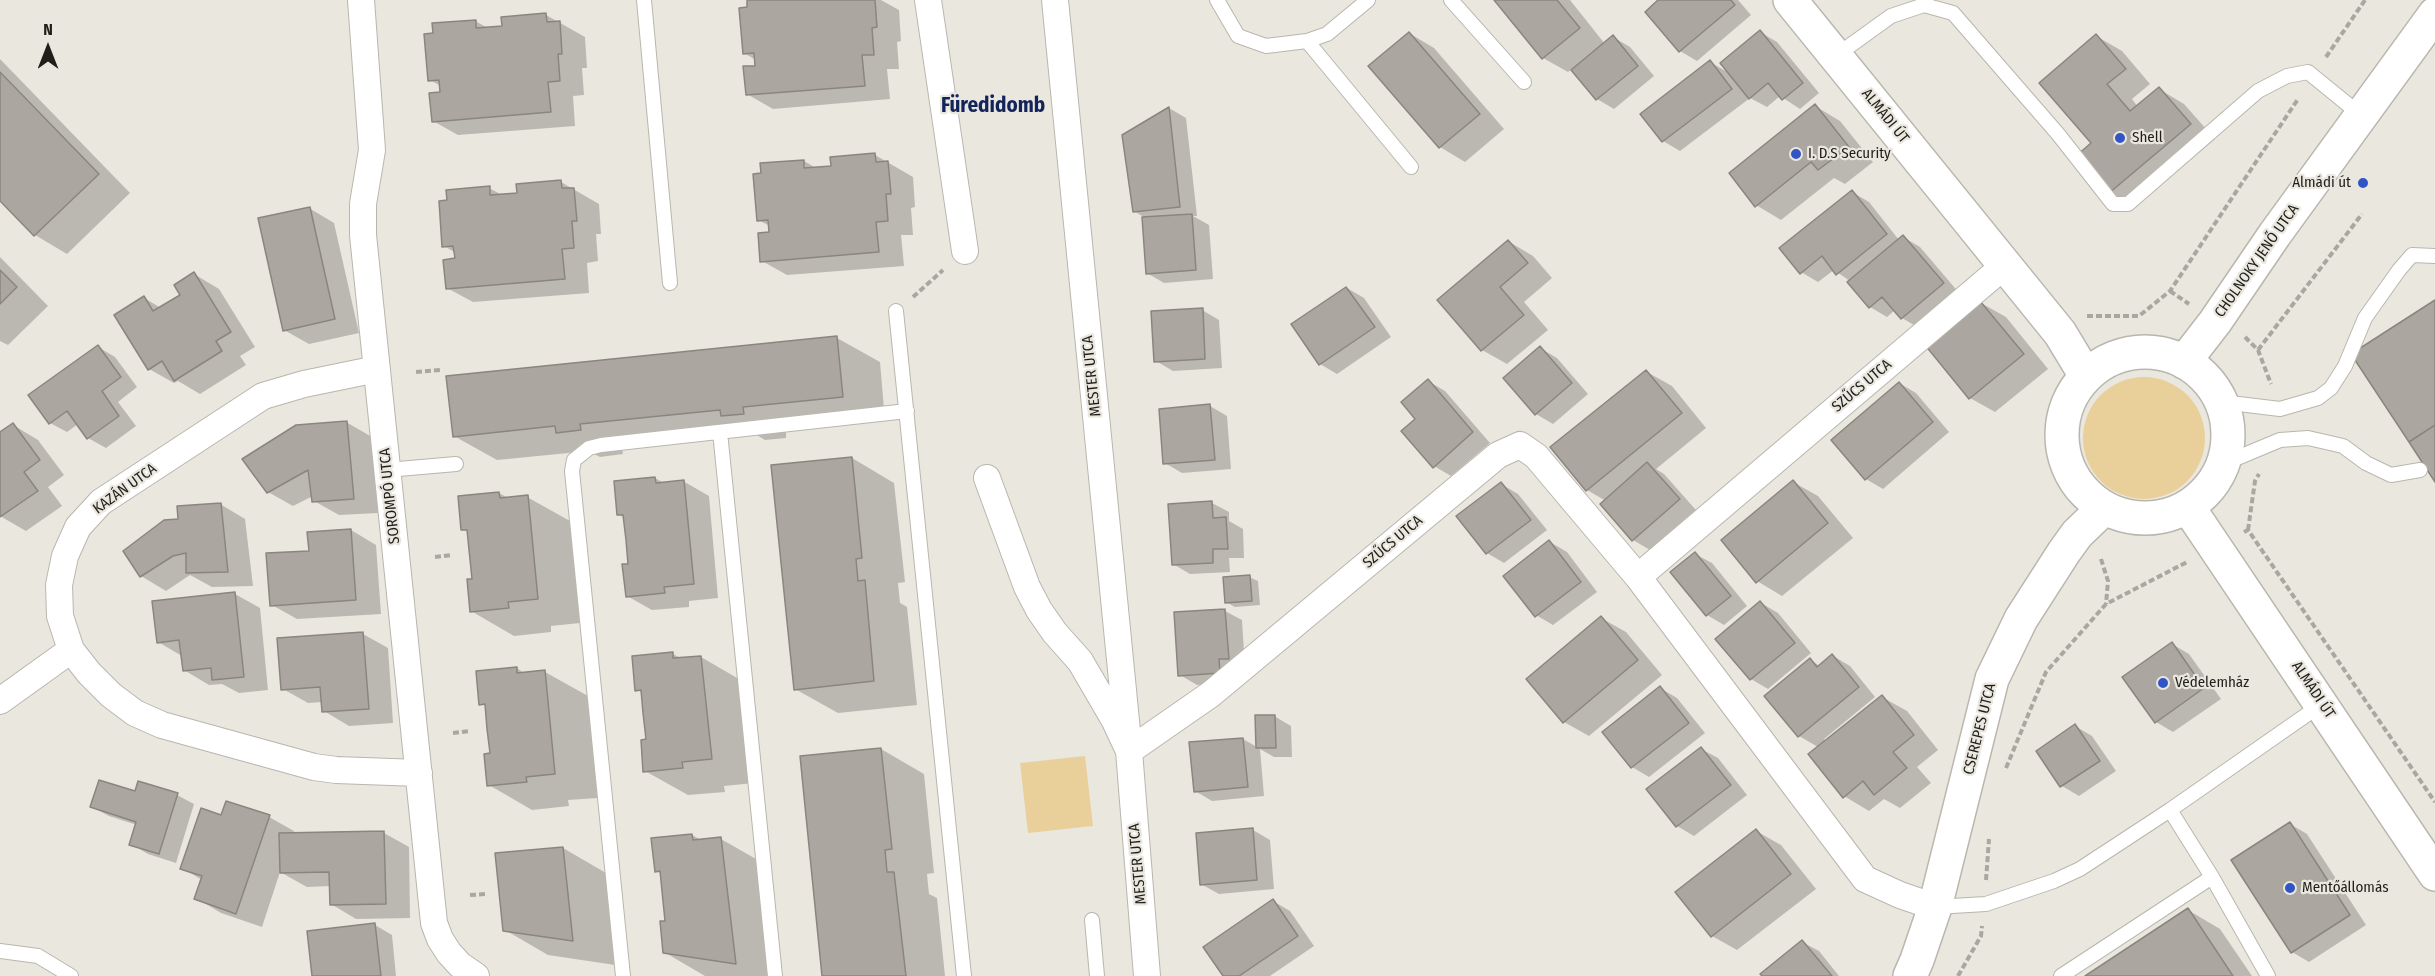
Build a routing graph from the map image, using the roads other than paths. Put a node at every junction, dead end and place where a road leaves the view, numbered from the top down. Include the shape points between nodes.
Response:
1 (361, 0) edge
2 (644, 0) edge
3 (928, 0) edge
4 (1055, 0) edge
5 (1217, 0) edge
6 (1368, 0) edge
7 (1451, 0) edge
8 (1790, 0) edge
9 (2435, 15) edge
10 (1307, 41) junction
11 (1836, 55) junction
12 (1524, 82) dead end
13 (2362, 116) junction
14 (1411, 167) dead end
15 (964, 251) road end
16 (2435, 256) edge
17 (2004, 266) junction
18 (670, 283) dead end
19 (896, 311) road end
20 (2184, 362) junction
21 (377, 369) junction
22 (2086, 376) junction
23 (2222, 402) junction
24 (907, 411) junction
25 (720, 432) junction
26 (2225, 463) junction
27 (456, 464) dead end
28 (387, 470) junction
29 (2420, 470) dead end
30 (987, 478) dead end
31 (2188, 507) junction
32 (2104, 508) junction
33 (1638, 577) junction
34 (71, 650) junction
35 (0, 701) edge
36 (2322, 704) junction
37 (1129, 751) junction
38 (419, 773) junction
39 (2170, 810) junction
40 (2435, 874) edge
41 (2212, 877) junction
42 (1935, 907) junction
43 (1092, 920) dead end
44 (0, 951) edge
45 (70, 976) edge
46 (476, 976) edge
47 (623, 976) edge
48 (775, 976) edge
49 (964, 976) edge
50 (1097, 976) edge
51 (1147, 976) edge
52 (1910, 976) edge
53 (2061, 976) edge
54 (2268, 976) edge

1 - 21 street, SOROMPÓ UTCA via 372,150 363,204 363,235
2 - 18 lane
3 - 15 street
4 - 37 street, MESTER UTCA
5 - 10 lane via 1238,36 1266,46
6 - 10 lane via 1327,34
7 - 12 lane
8 - 11 street, ALMÁDI ÚT
9 - 13 street, CHOLNOKY JENŐ UTCA
10 - 14 lane
11 - 13 lane via 1891,16 1924,4 1953,13 2113,204 2128,204 2258,92 2287,76 2308,72
11 - 17 street, ALMÁDI ÚT
13 - 20 street, CHOLNOKY JENŐ UTCA
16 - 23 lane via 2412,255 2398,270 2365,318 2345,366 2331,388 2318,398 2280,409
17 - 22 street, ALMÁDI ÚT via 2060,333
17 - 33 street, SZŰCS UTCA
19 - 24 lane
20 - 22 street via 2159,353 2135,352 2104,362
20 - 23 street via 2206,378
21 - 28 street, SOROMPÓ UTCA
21 - 34 street, KAZÁN UTCA via 263,396 101,502 78,527 65,556 59,585 60,616
22 - 32 street via 2067,404 2063,452 2074,480
23 - 26 street via 2229,438
24 - 25 lane
24 - 49 lane
25 - 47 lane via 588,447 574,460 572,471
25 - 48 lane
26 - 29 lane via 2280,441 2308,438 2343,446 2391,475
26 - 31 street via 2203,496
27 - 28 lane
28 - 38 street, SOROMPÓ UTCA
30 - 37 street, MESTER UTCA via 1027,587 1054,633 1080,662
31 - 32 street via 2150,519
31 - 36 street, ALMÁDI ÚT
32 - 42 street, CSEREPES UTCA via 2064,552 2021,619 1992,679
33 - 37 street, SZŰCS UTCA via 1536,456 1520,445 1498,454 1211,694
33 - 42 street, SZŰCS UTCA via 1864,879
34 - 35 street
34 - 38 street, KAZÁN UTCA via 111,696 162,725 314,767
36 - 39 lane
36 - 40 street, ALMÁDI ÚT
37 - 51 street, MESTER UTCA
38 - 46 street, SOROMPÓ UTCA via 434,923 449,953
39 - 41 lane
39 - 42 lane via 2080,869 2054,881 1986,904
41 - 53 lane
41 - 54 lane
42 - 52 street, CSEREPES UTCA
43 - 50 lane
44 - 45 lane via 38,956

